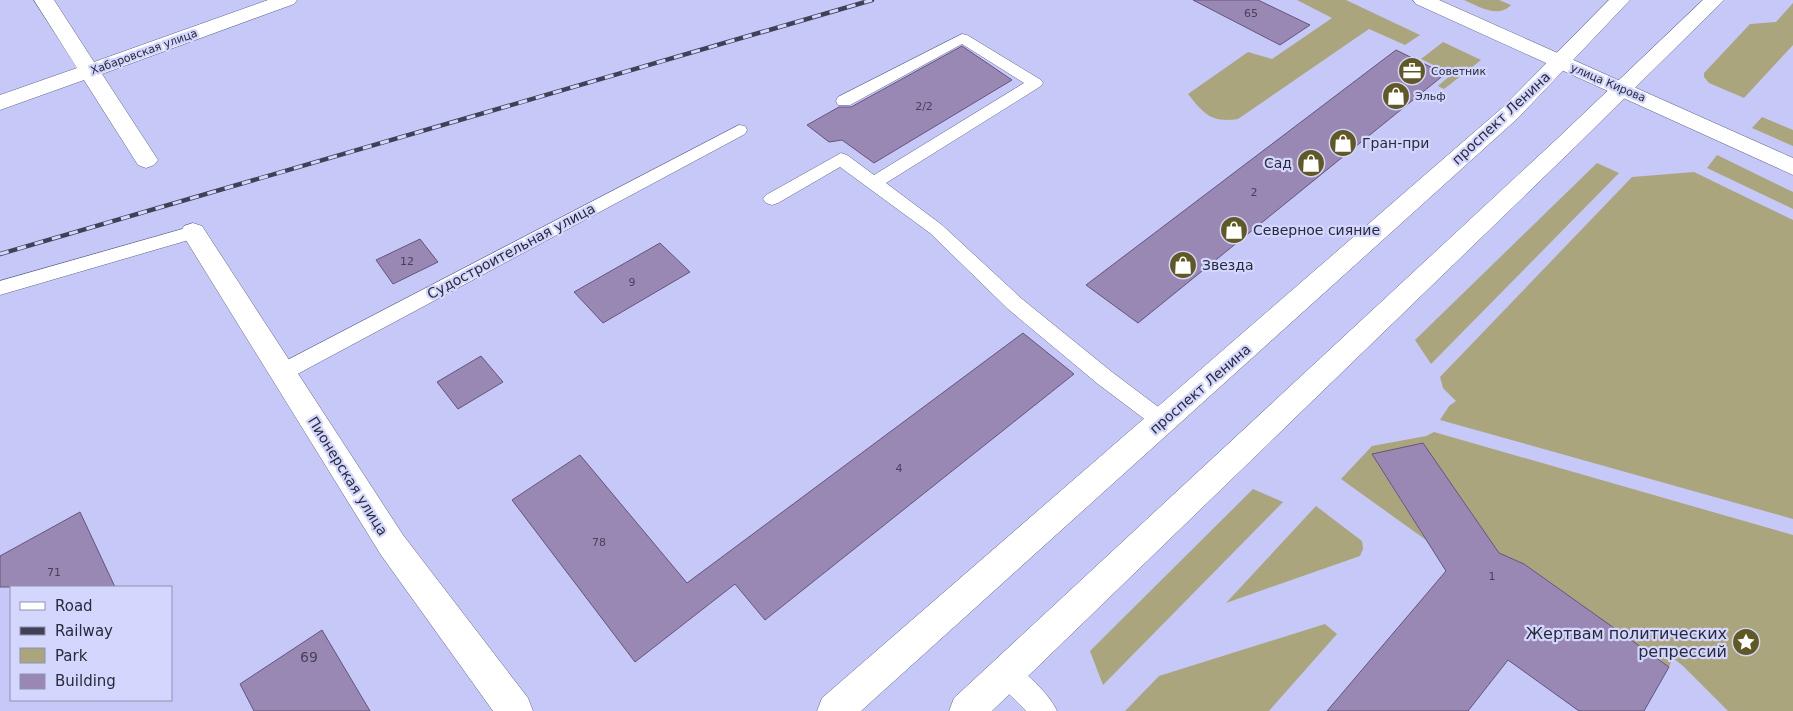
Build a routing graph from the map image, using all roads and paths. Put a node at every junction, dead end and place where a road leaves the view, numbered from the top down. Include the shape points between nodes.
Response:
1 (44, 0) edge
2 (287, 0) edge
3 (1422, 0) edge
4 (1620, 0) edge
5 (1714, 0) edge
6 (1560, 62) junction
7 (90, 72) junction
8 (1621, 88) junction
9 (844, 101) dead end
10 (0, 104) edge
11 (739, 130) dead end
12 (146, 160) dead end
13 (1793, 167) edge
14 (874, 183) junction
15 (772, 199) dead end
16 (193, 232) joint
17 (0, 288) edge
18 (283, 372) junction
19 (1162, 421) junction
20 (1007, 674) junction
21 (515, 711) edge
22 (835, 711) edge
23 (967, 711) edge
24 (1044, 711) edge

1 - 7 main road
2 - 7 main road, Хабаровская улица
3 - 6 main road, улица Кирова
4 - 6 main road, проспект Ленина
5 - 8 main road
6 - 8 main road, улица Кирова
6 - 19 main road, проспект Ленина via 1510,113
7 - 10 main road, Хабаровская улица
7 - 12 main road
8 - 13 main road, улица Кирова
8 - 20 main road
9 - 14 lane via 962,38 1036,82
11 - 18 lane, Судостроительная улица
14 - 15 lane via 840,159
14 - 19 lane via 936,229 1015,304
16 - 17 lane
16 - 18 main road, Пионерская улица
18 - 21 main road, Пионерская улица via 392,545
19 - 22 main road, проспект Ленина
20 - 23 main road
20 - 24 lane

